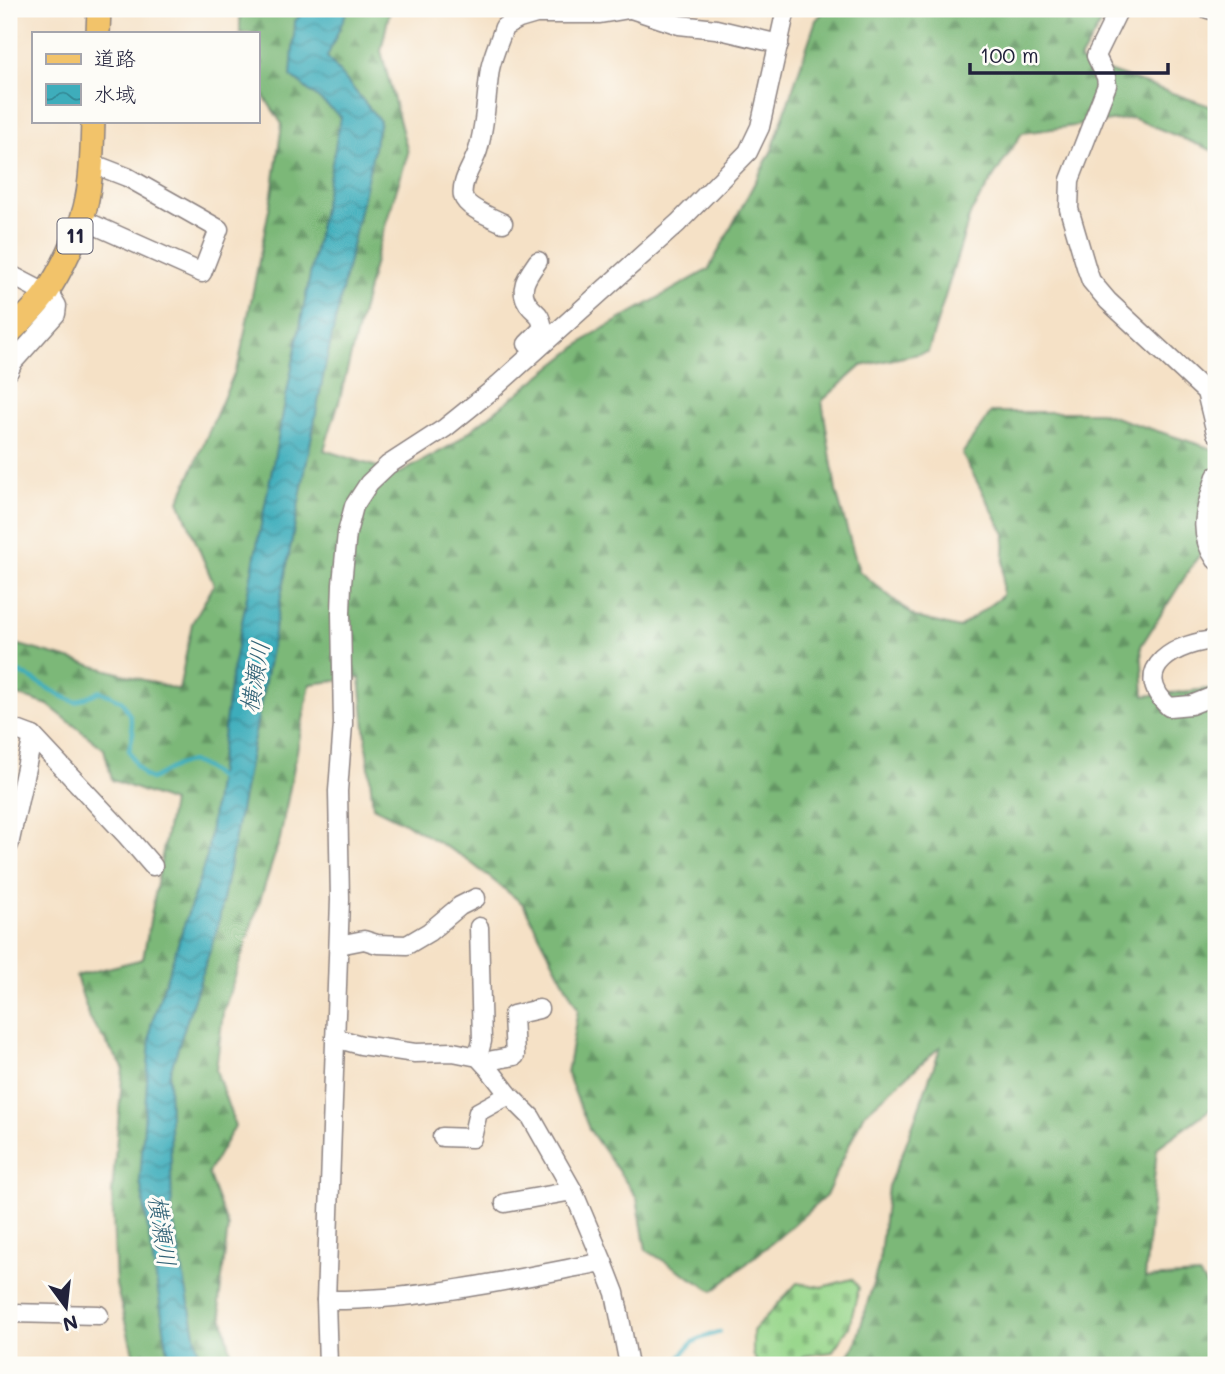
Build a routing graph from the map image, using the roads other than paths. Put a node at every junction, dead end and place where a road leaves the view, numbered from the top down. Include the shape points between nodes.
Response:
1 (99, 9) edge
2 (630, 9) edge
3 (786, 9) edge
4 (1119, 9) edge
5 (1208, 9) edge
6 (1216, 11) edge
7 (98, 32) edge
8 (779, 44) junction
9 (93, 122) edge
10 (91, 163) junction
11 (81, 219) junction
12 (503, 223) dead end
13 (538, 261) dead end
14 (9, 274) edge
15 (46, 294) junction
16 (9, 333) edge
17 (514, 369) junction
18 (9, 371) edge
19 (1216, 433) edge
20 (1216, 476) edge
21 (1216, 560) edge
22 (1216, 640) edge
23 (1216, 695) edge
24 (9, 727) edge
25 (33, 736) junction
26 (9, 845) edge
27 (153, 866) dead end
28 (476, 898) dead end
29 (479, 927) dead end
30 (339, 945) junction
31 (539, 1009) dead end
32 (335, 1038) junction
33 (482, 1061) junction
34 (509, 1095) junction
35 (442, 1136) dead end
36 (573, 1191) junction
37 (505, 1203) dead end
38 (603, 1262) junction
39 (327, 1300) junction
40 (9, 1313) edge
41 (99, 1315) dead end
42 (328, 1365) edge
43 (629, 1365) edge

1 - 7 main road
2 - 8 street via 679,25
2 - 12 street via 536,14 504,27 490,69 480,143 463,194 466,203
3 - 8 street
4 - 19 street via 1096,56 1107,85 1070,180 1069,209 1091,281 1206,392
5 - 6 street
8 - 17 street via 760,127 748,152 678,223
9 - 10 main road, 11
10 - 11 main road, 11
10 - 11 street via 127,177 219,229 202,273
11 - 15 main road, 11
13 - 17 street via 523,289 527,303 540,315 542,328 512,358
14 - 15 street
15 - 16 main road, 11
15 - 18 street via 57,306 56,314
17 - 30 street via 445,428 388,465 354,506 347,533 341,613 344,724 338,791
20 - 21 street via 1203,520 1205,538
22 - 23 street via 1175,651 1161,659 1154,671 1155,686 1169,707 1191,705
24 - 25 street
25 - 26 street
25 - 27 street
28 - 30 street via 407,945 364,940
29 - 33 street
30 - 32 street
31 - 33 street via 513,1015 515,1056
32 - 33 street via 415,1053 453,1052
32 - 39 street
33 - 34 street
34 - 35 street via 478,1112 472,1138
34 - 36 street via 531,1117
36 - 37 street
36 - 38 street
38 - 39 street via 406,1296
38 - 43 street via 615,1293
39 - 42 street
40 - 41 street

